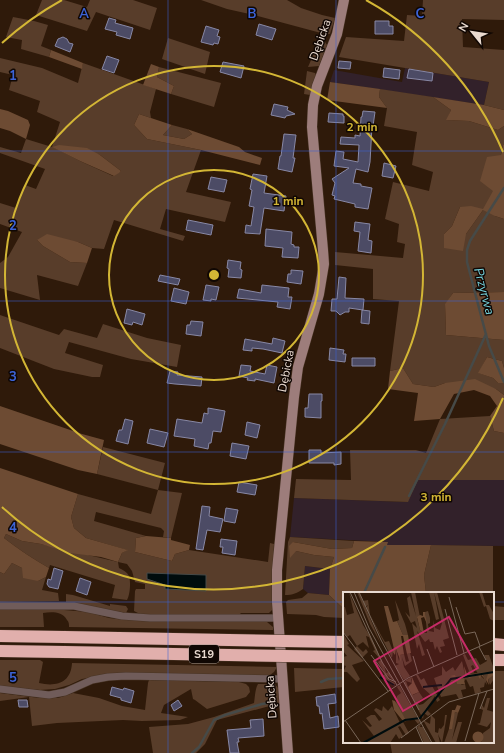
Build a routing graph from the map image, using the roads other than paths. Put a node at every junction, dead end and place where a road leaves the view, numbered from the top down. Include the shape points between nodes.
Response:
1 (344, 0) edge
2 (0, 606) edge
3 (278, 618) junction
4 (0, 636) edge
5 (343, 642) edge
6 (494, 644) edge
7 (504, 645) edge
8 (0, 651) edge
9 (343, 657) edge
10 (282, 679) junction
11 (0, 689) edge
12 (288, 753) edge

1 - 3 street, Dębicka via 337,34 317,86 313,105 312,127 324,264 319,294 298,367 294,397 277,570
2 - 3 street via 74,606 122,616 150,618
3 - 10 street, Dębicka
4 - 5 highway, S19, bridge
6 - 7 highway
8 - 9 highway, S19, bridge
10 - 11 street via 126,676 92,680 65,692 49,695
10 - 12 street, Dębicka

